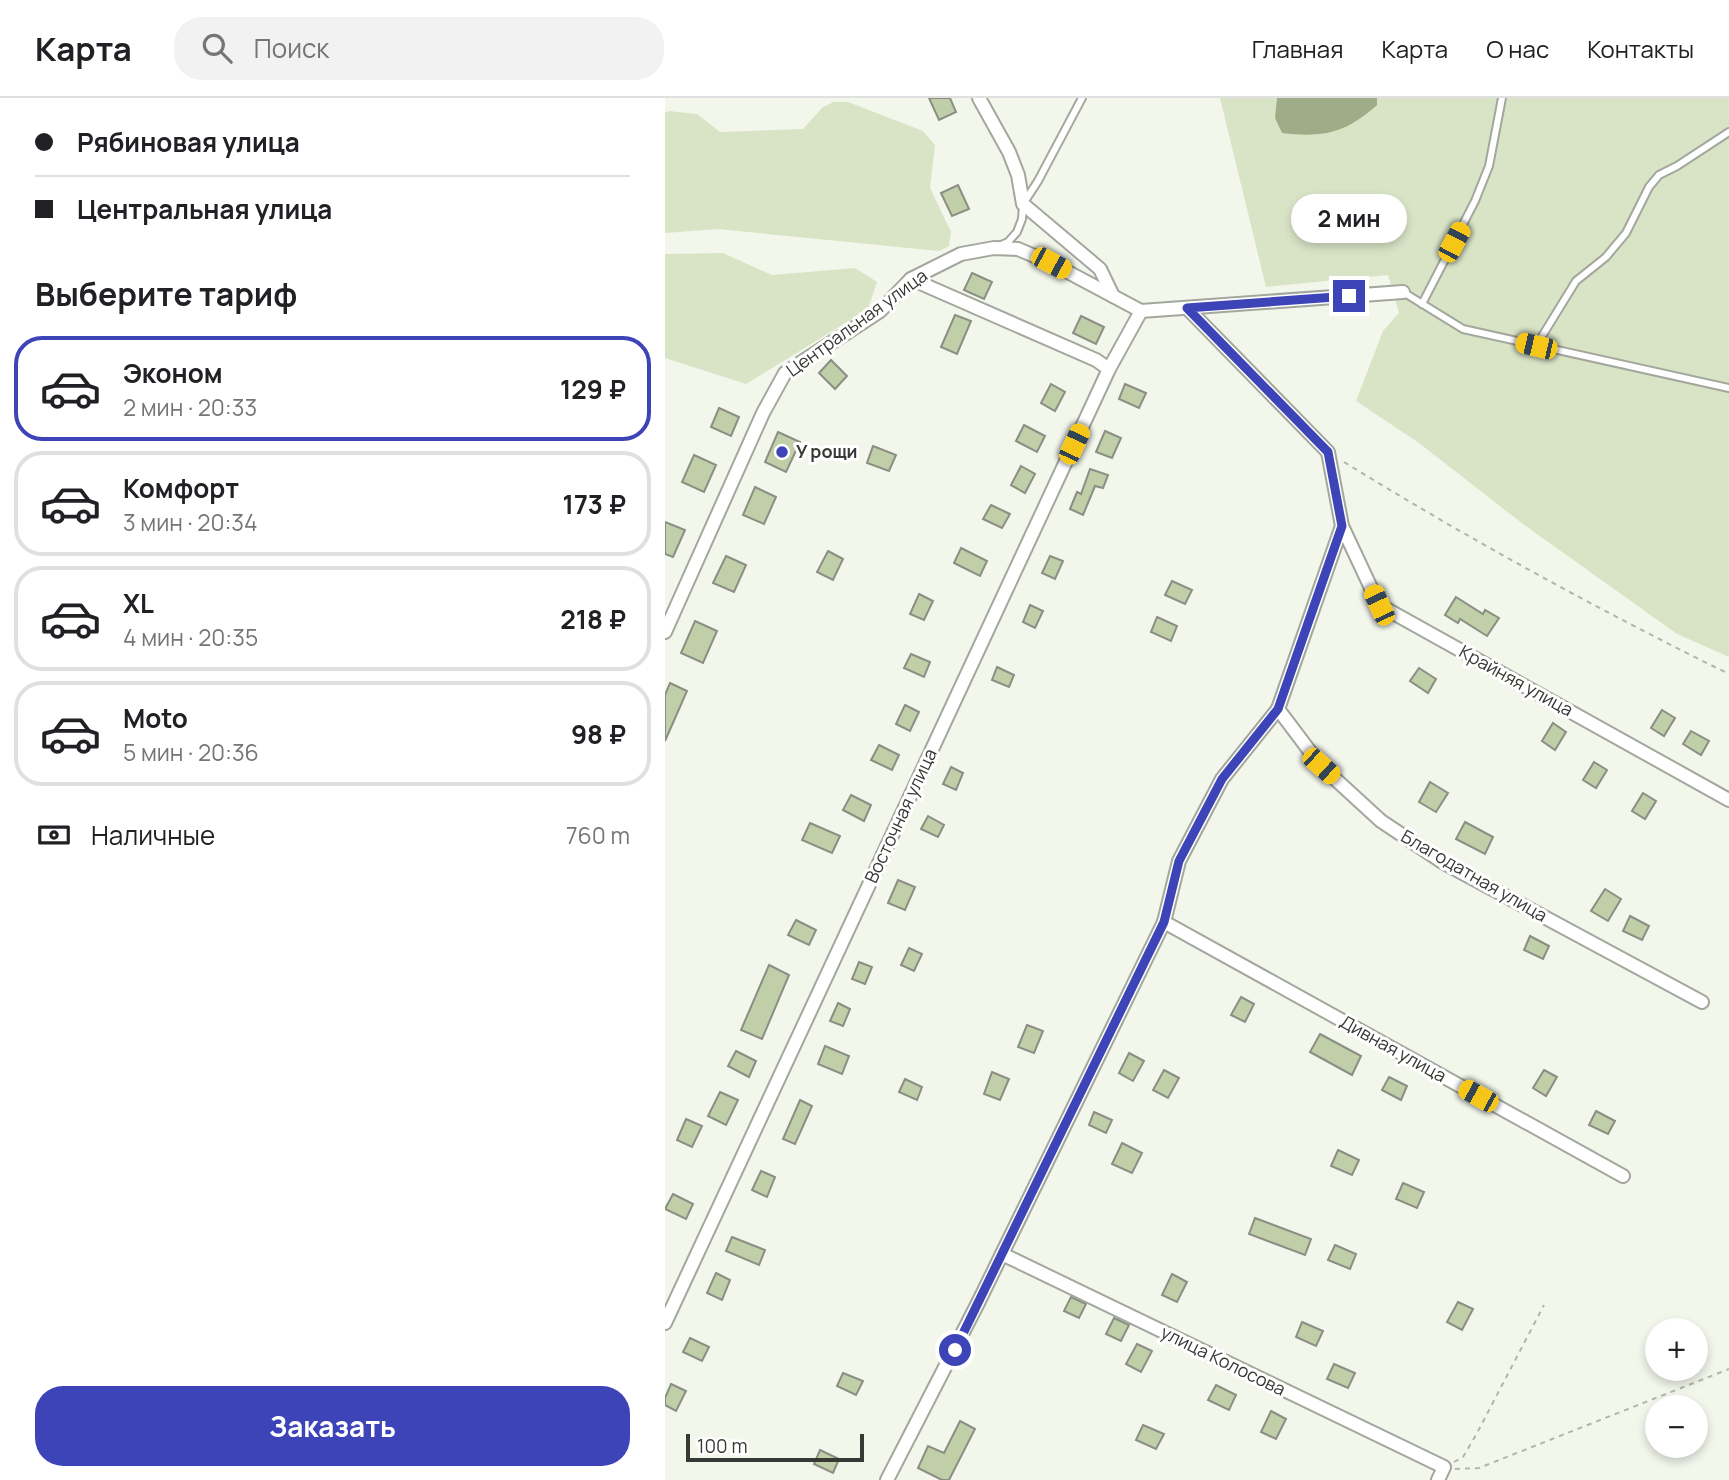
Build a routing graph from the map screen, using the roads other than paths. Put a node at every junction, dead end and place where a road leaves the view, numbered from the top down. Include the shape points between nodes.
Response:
1 (979, 98) edge
2 (1083, 98) edge
3 (1501, 98) edge
4 (1729, 132) edge
5 (1023, 204) junction
6 (994, 248) junction
7 (911, 279) junction
8 (1403, 292) joint
9 (1113, 296) junction
10 (1422, 304) junction
11 (1187, 308) junction
12 (1141, 311) junction
13 (1536, 346) junction
14 (1109, 369) junction
15 (1729, 388) edge
16 (1342, 526) junction
17 (665, 632) edge
18 (1278, 709) junction
19 (1729, 800) edge
20 (1164, 922) junction
21 (1702, 1002) dead end
22 (1623, 1176) dead end
23 (1002, 1254) junction
24 (665, 1323) edge
25 (887, 1480) edge
26 (1438, 1480) edge

1 - 5 street via 1009,152
2 - 5 lane
3 - 10 lane via 1489,166
4 - 13 lane via 1659,175 1626,233 1576,281
5 - 6 lane via 1017,232
5 - 9 street via 1100,269
6 - 7 street, Центральная улица via 961,254
6 - 9 street, Центральная улица via 1018,249
7 - 14 street
7 - 17 street, Центральная улица via 880,311 785,373
8 - 10 lane
8 - 11 street
9 - 12 street, Центральная улица
10 - 13 lane via 1463,329
11 - 12 street
11 - 16 street, Крайняя улица via 1328,452
12 - 14 street, Восточная улица
13 - 15 lane
14 - 24 street, Восточная улица
16 - 18 street
16 - 19 street, Крайняя улица via 1379,605
18 - 20 street via 1222,779 1179,861
18 - 21 street, Благодатная улица via 1321,766 1381,821 1444,863
20 - 22 street, Дивная улица
20 - 23 street
23 - 25 street
23 - 26 street, улица Колосова via 1444,1467

